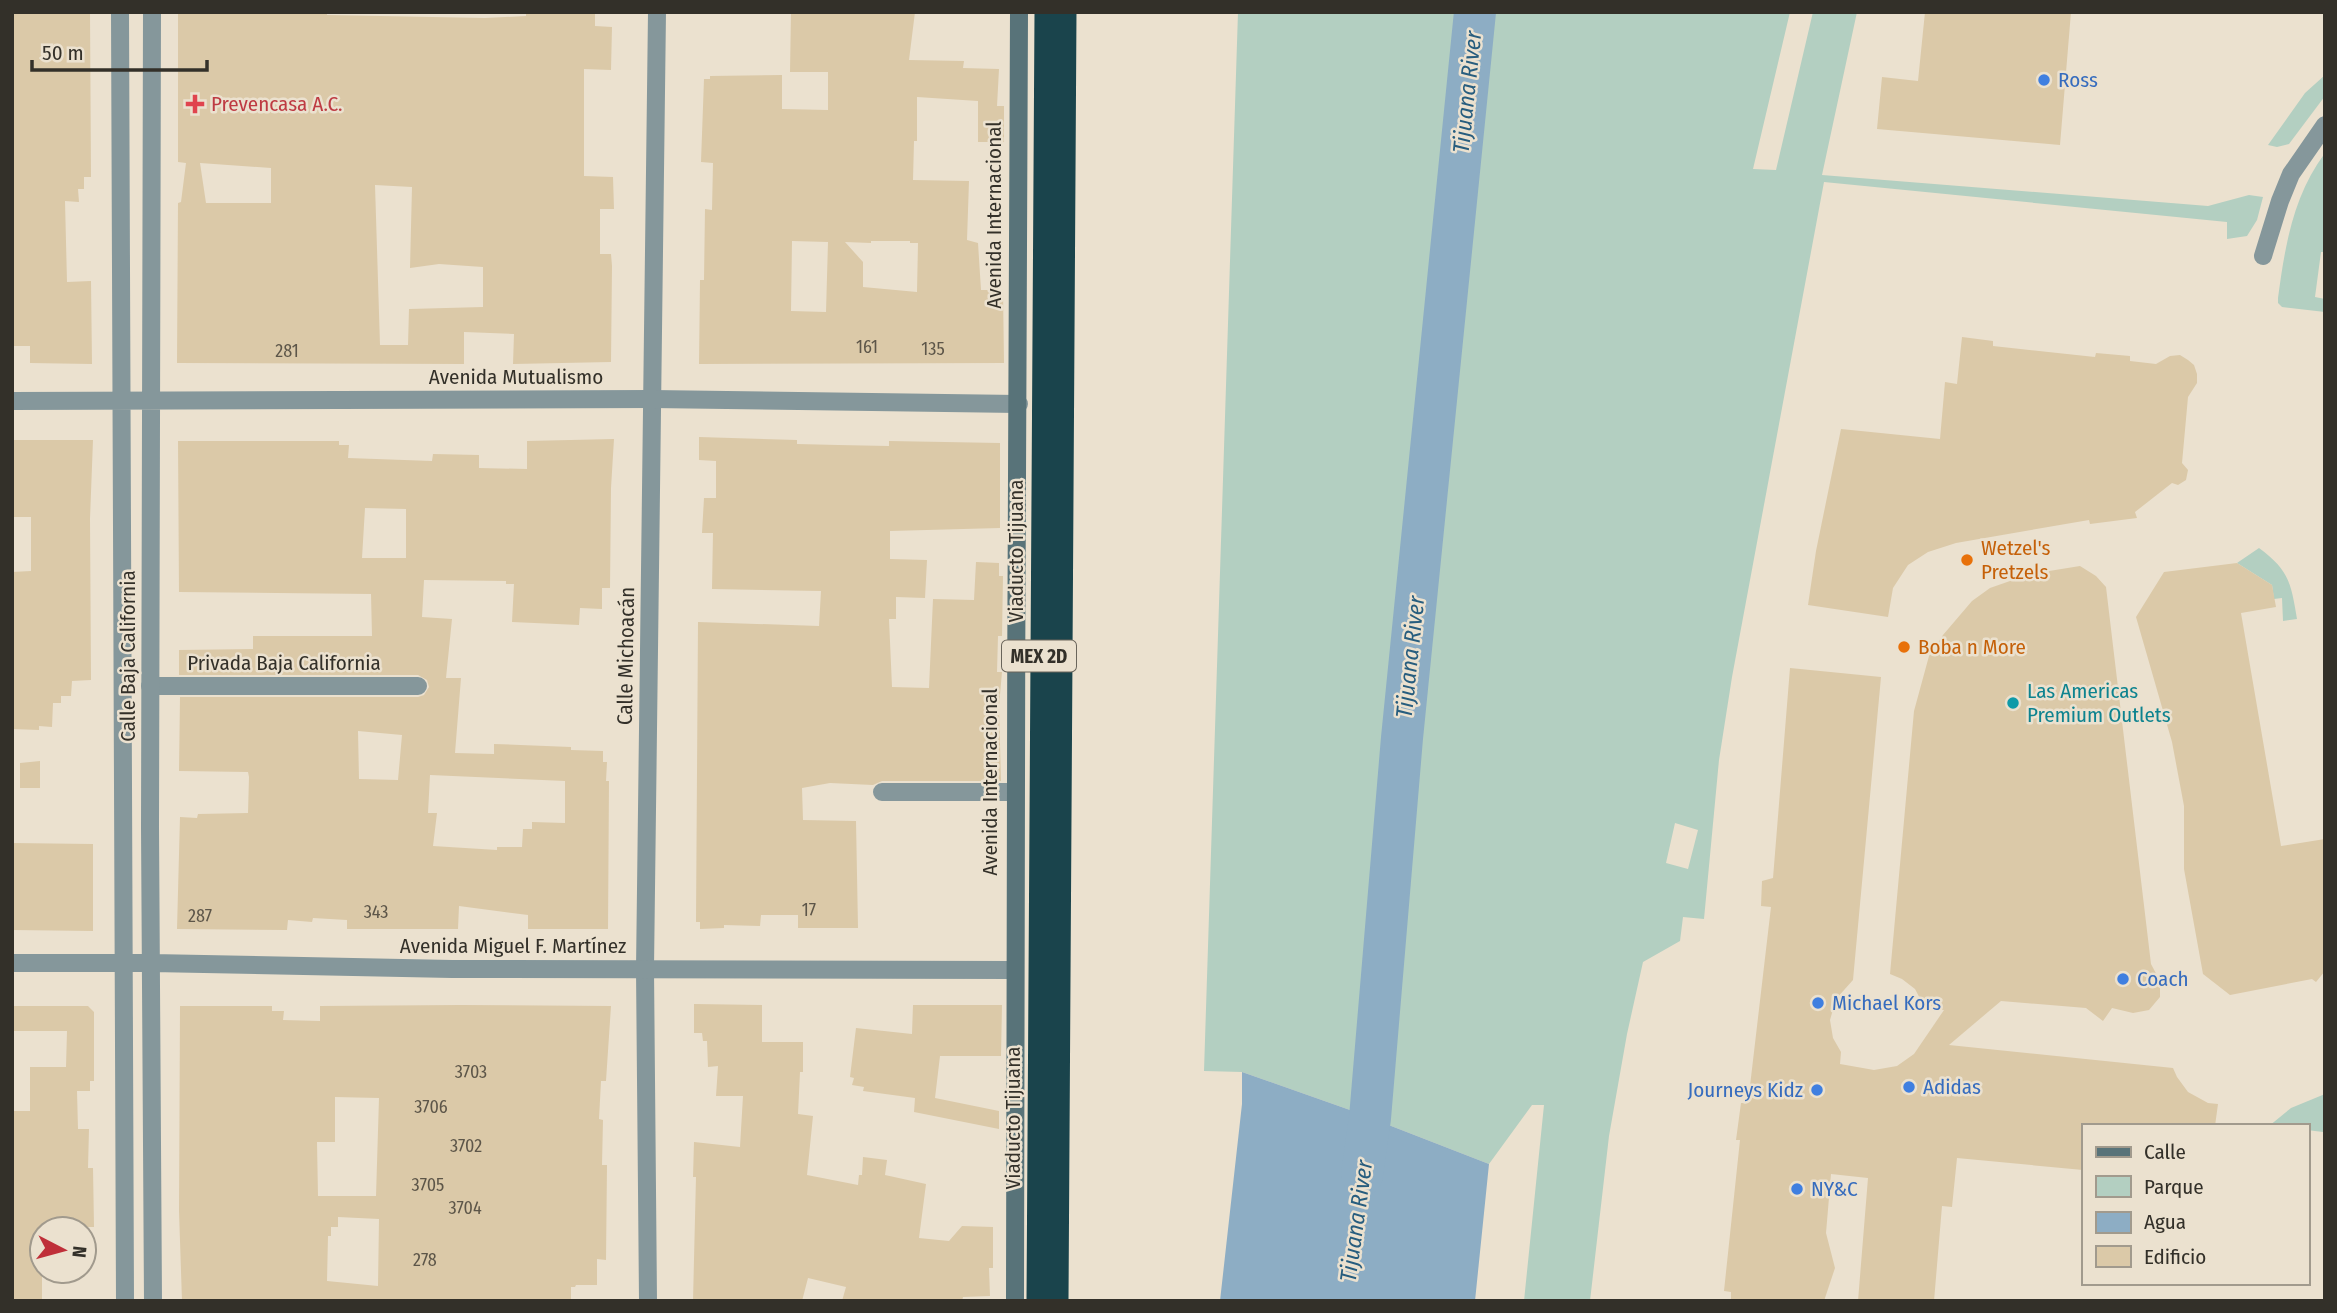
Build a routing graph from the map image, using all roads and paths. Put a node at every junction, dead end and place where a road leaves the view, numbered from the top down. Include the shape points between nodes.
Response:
1 (120, 12) edge
2 (152, 12) edge
3 (657, 12) edge
4 (1019, 12) edge
5 (1045, 12) edge
6 (1056, 12) edge
7 (1066, 12) edge
8 (2325, 125) edge
9 (2263, 256) dead end
10 (122, 400) junction
11 (151, 400) junction
12 (652, 400) junction
13 (12, 401) edge
14 (1019, 404) junction
15 (150, 686) junction
16 (418, 686) dead end
17 (882, 792) dead end
18 (1014, 792) junction
19 (125, 962) junction
20 (152, 962) junction
21 (12, 963) edge
22 (645, 969) junction
23 (1014, 970) junction
24 (125, 1301) edge
25 (153, 1301) edge
26 (648, 1301) edge
27 (1014, 1301) edge
28 (1037, 1301) edge
29 (1050, 1301) edge
30 (1058, 1301) edge

1 - 10 street, Calle Baja California
2 - 11 street, Calle Baja California
3 - 12 street, Calle Michoacán
4 - 14 main road, Avenida Internacional
5 - 28 highway, Viaducto Tijuana / MEX 2D
6 - 29 highway, Viaducto Tijuana / MEX 2D
7 - 30 highway
8 - 9 street via 2291,174
10 - 11 street, Avenida Mutualismo
10 - 13 street, Avenida Mutualismo
10 - 19 street, Calle Baja California
11 - 12 street, Avenida Mutualismo
11 - 15 street, Calle Baja California
12 - 14 street, Avenida Mutualismo
12 - 22 street, Calle Michoacán
14 - 18 main road, Avenida Internacional
15 - 16 street, Privada Baja California
15 - 20 street, Calle Baja California
17 - 18 street
18 - 23 main road, Avenida Internacional
19 - 20 street, Avenida Miguel F. Martínez
19 - 21 street, Avenida Miguel F. Martínez
19 - 24 street, Calle Baja California
20 - 22 street, Avenida Miguel F. Martínez
20 - 25 street, Calle Baja California
22 - 23 street, Avenida Miguel F. Martínez
22 - 26 street, Calle Michoacán
23 - 27 main road, Avenida Internacional

